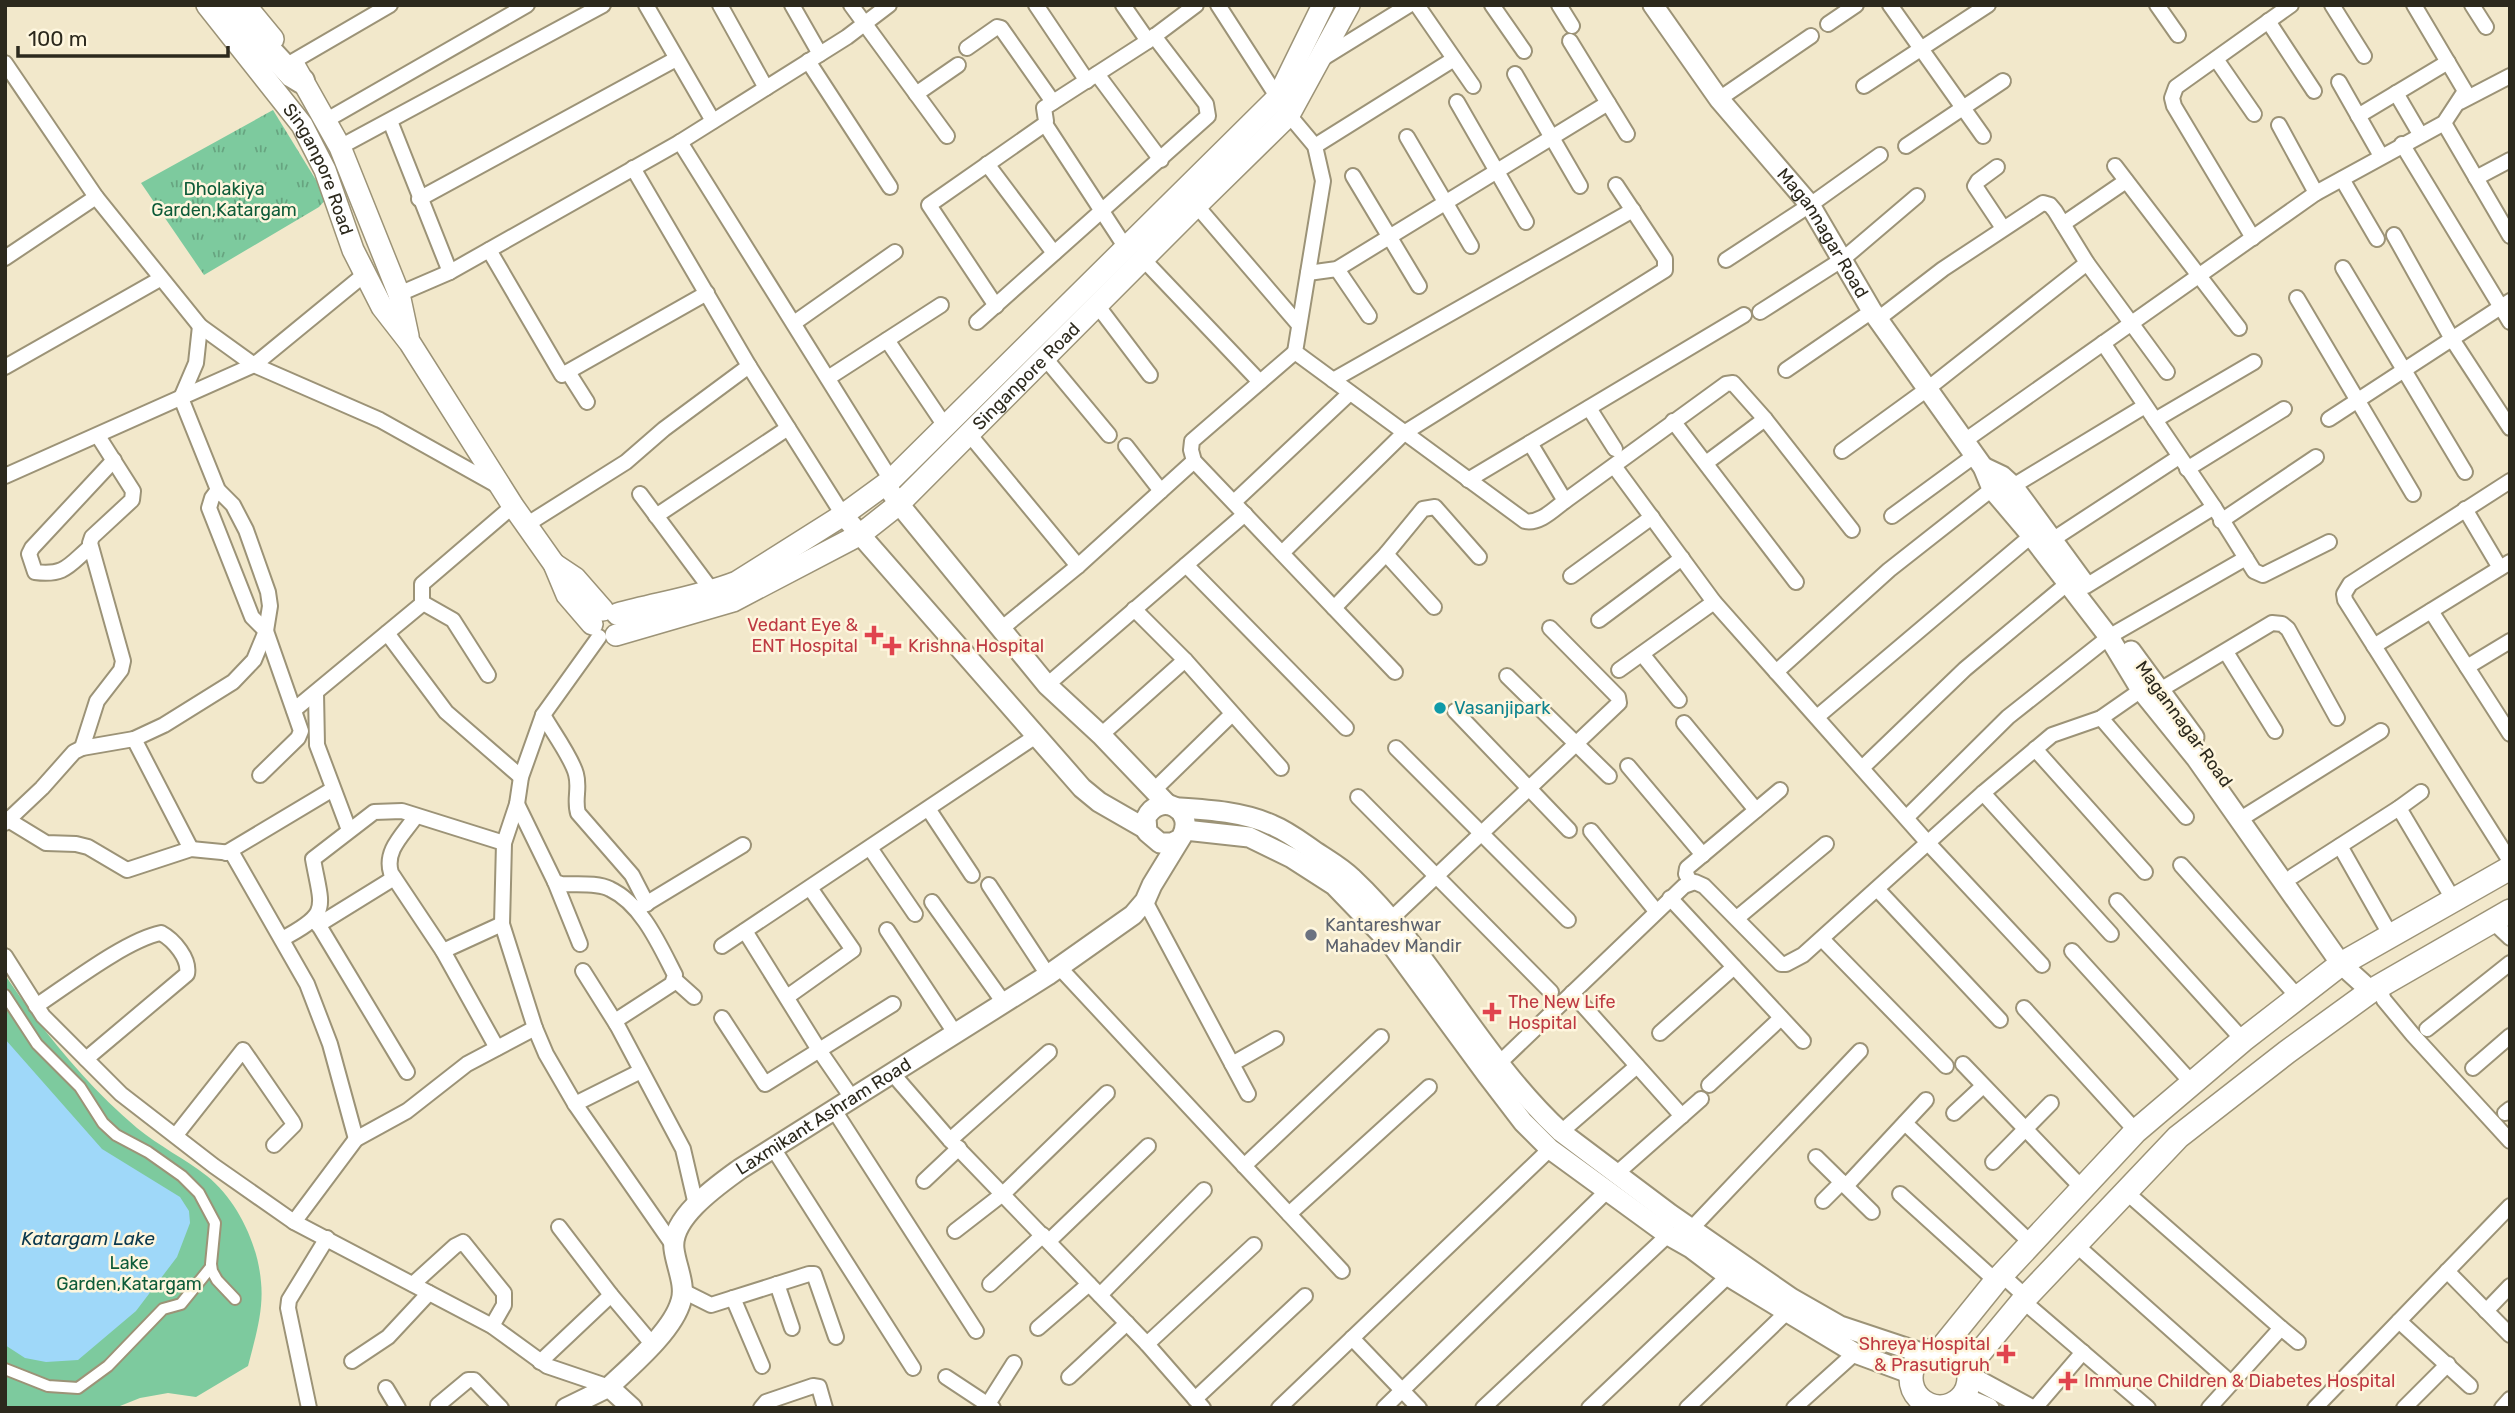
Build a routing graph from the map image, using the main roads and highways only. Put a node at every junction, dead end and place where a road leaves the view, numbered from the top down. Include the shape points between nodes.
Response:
1 (207, 5) edge
2 (227, 5) edge
3 (245, 5) edge
4 (1323, 5) edge
5 (1349, 5) edge
6 (289, 66) junction
7 (1284, 106) junction
8 (1134, 253) junction
9 (410, 342) junction
10 (606, 624) junction
11 (2510, 868) edge
12 (2501, 916) edge
13 (1933, 1351) junction
14 (1962, 1390) edge
15 (1909, 1391) edge

1 - 9 main road, Singanpore Road via 302,125 325,170 353,250 382,307
2 - 6 highway
3 - 6 main road, Singanpore Road
4 - 7 main road, Singanpore Road
5 - 7 main road, Singanpore Road via 1319,61
6 - 9 main road, Singanpore Road via 340,147 398,294
7 - 8 main road, Singanpore Road
7 - 8 main road, Singanpore Road via 1196,205
8 - 10 main road, Singanpore Road via 888,482 843,514 737,582
8 - 10 main road, Singanpore Road via 1097,305 899,505 861,534 733,601
9 - 10 main road, Singanpore Road via 526,525 554,564 575,578
11 - 13 main road via 2346,962 2243,1040 2136,1131
12 - 14 main road via 2287,1052 2178,1138 2025,1299
13 - 14 main road via 1952,1351 1961,1357
13 - 15 main road via 1916,1363
14 - 15 main road via 1945,1407 1932,1406

